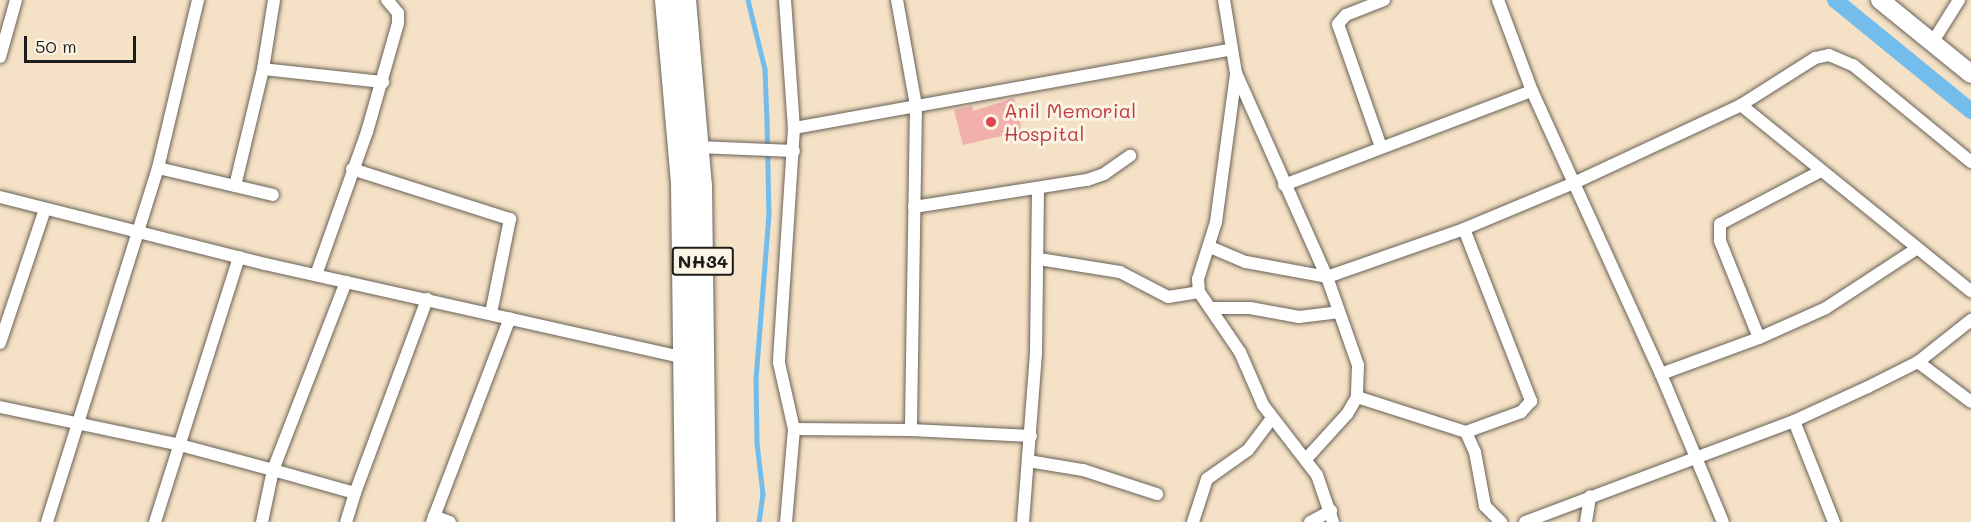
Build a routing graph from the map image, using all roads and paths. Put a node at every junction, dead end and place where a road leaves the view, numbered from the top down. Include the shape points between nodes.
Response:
1 (16, 0) edge
2 (198, 0) edge
3 (274, 0) edge
4 (387, 0) edge
5 (666, 0) edge
6 (685, 0) edge
7 (785, 0) edge
8 (897, 0) edge
9 (1224, 0) edge
10 (1383, 0) edge
11 (1498, 0) edge
12 (1880, 0) edge
13 (1959, 0) edge
14 (1932, 43) junction
15 (1231, 49) junction
16 (0, 57) edge
17 (263, 69) junction
18 (1236, 73) junction
19 (1971, 74) edge
20 (383, 82) junction
21 (1532, 91) junction
22 (1741, 105) junction
23 (916, 106) junction
24 (794, 128) junction
25 (697, 147) junction
26 (1381, 147) junction
27 (794, 151) junction
28 (1130, 156) dead end
29 (1971, 162) edge
30 (158, 168) junction
31 (352, 169) junction
32 (1821, 171) junction
33 (1574, 183) junction
34 (1284, 185) junction
35 (235, 186) junction
36 (1038, 191) junction
37 (273, 195) dead end
38 (0, 197) edge
39 (914, 207) junction
40 (45, 209) junction
41 (1464, 229) junction
42 (137, 233) junction
43 (1210, 247) junction
44 (1916, 249) junction
45 (239, 257) junction
46 (1040, 259) junction
47 (316, 275) junction
48 (1327, 277) junction
49 (346, 282) junction
50 (1971, 291) edge
51 (1199, 292) junction
52 (427, 299) junction
53 (1210, 309) junction
54 (1338, 312) junction
55 (491, 313) junction
56 (510, 318) junction
57 (1971, 320) edge
58 (1759, 338) junction
59 (0, 342) edge
60 (685, 358) junction
61 (1918, 362) junction
62 (1661, 374) junction
63 (1357, 397) junction
64 (1971, 402) edge
65 (0, 407) edge
66 (1272, 418) junction
67 (1794, 421) junction
68 (81, 424) junction
69 (794, 429) junction
70 (911, 430) junction
71 (1466, 432) junction
72 (1030, 436) junction
73 (180, 445) junction
74 (1697, 458) junction
75 (1306, 459) junction
76 (1028, 461) junction
77 (273, 470) junction
78 (355, 493) junction
79 (1158, 494) dead end
80 (1590, 496) junction
81 (1333, 517) edge
82 (433, 519) edge
83 (47, 522) edge
84 (155, 522) edge
85 (262, 522) edge
86 (346, 522) edge
87 (450, 522) edge
88 (686, 522) edge
89 (705, 522) edge
90 (786, 522) edge
91 (1023, 522) edge
92 (1192, 522) edge
93 (1310, 522) edge
94 (1501, 522) edge
95 (1525, 522) edge
96 (1587, 522) edge
97 (1723, 522) edge
98 (1834, 522) edge

1 - 16 street
2 - 30 street
3 - 17 street
4 - 20 street via 398,13 398,23
5 - 60 highway, NH34 via 682,182
6 - 25 highway, NH34
7 - 24 street
8 - 23 street
9 - 15 street
10 - 26 street via 1346,15 1338,24
11 - 21 street
12 - 14 street
13 - 14 street
14 - 19 street
15 - 18 street
15 - 23 street
17 - 20 street
17 - 35 street
18 - 34 street
18 - 43 street
20 - 31 street
21 - 26 street
21 - 33 street
22 - 29 street via 1815,58 1840,57
22 - 32 street
22 - 33 street
23 - 24 street
23 - 39 street
24 - 27 street
25 - 27 street
25 - 89 highway, NH34 via 703,249
26 - 34 street
27 - 69 street via 779,363
28 - 36 street via 1104,174
30 - 35 street
30 - 42 street
31 - 47 street
31 - 55 street via 510,219
32 - 44 street
32 - 58 street via 1720,224 1720,242
33 - 41 street
33 - 62 street
34 - 48 street
35 - 37 street
36 - 39 street
36 - 46 street
38 - 40 street
39 - 70 street
40 - 42 street
40 - 59 street
41 - 48 street
41 - 71 street via 1531,401 1521,412
42 - 45 street
42 - 68 street
43 - 48 street via 1246,262
43 - 51 street via 1198,279
44 - 50 street
44 - 58 street via 1826,308
45 - 47 street
45 - 73 street
46 - 51 street via 1120,272 1168,297
46 - 72 street
47 - 49 street
48 - 54 street
49 - 52 street
49 - 77 street
51 - 53 street
52 - 55 street
52 - 78 street
53 - 54 street via 1250,308 1299,317
53 - 66 street via 1240,352
54 - 63 street via 1358,365
55 - 56 street
56 - 60 street
56 - 82 street
57 - 61 street
58 - 62 street
60 - 88 highway, NH34
61 - 64 street
61 - 67 street
62 - 74 street
63 - 71 street
63 - 75 street via 1347,414
65 - 68 street
66 - 75 street
66 - 92 street via 1248,450 1207,478
67 - 74 street
67 - 98 street
68 - 73 street
68 - 83 street
69 - 70 street
69 - 90 street
70 - 72 street
71 - 94 street via 1475,452 1485,506
72 - 76 street
73 - 77 street
73 - 84 street
74 - 80 street
74 - 97 street
75 - 81 street via 1317,474
76 - 79 street via 1083,470
76 - 91 street
77 - 78 street
77 - 85 street
78 - 86 street
80 - 95 street
80 - 96 street
81 - 93 street
82 - 87 street

